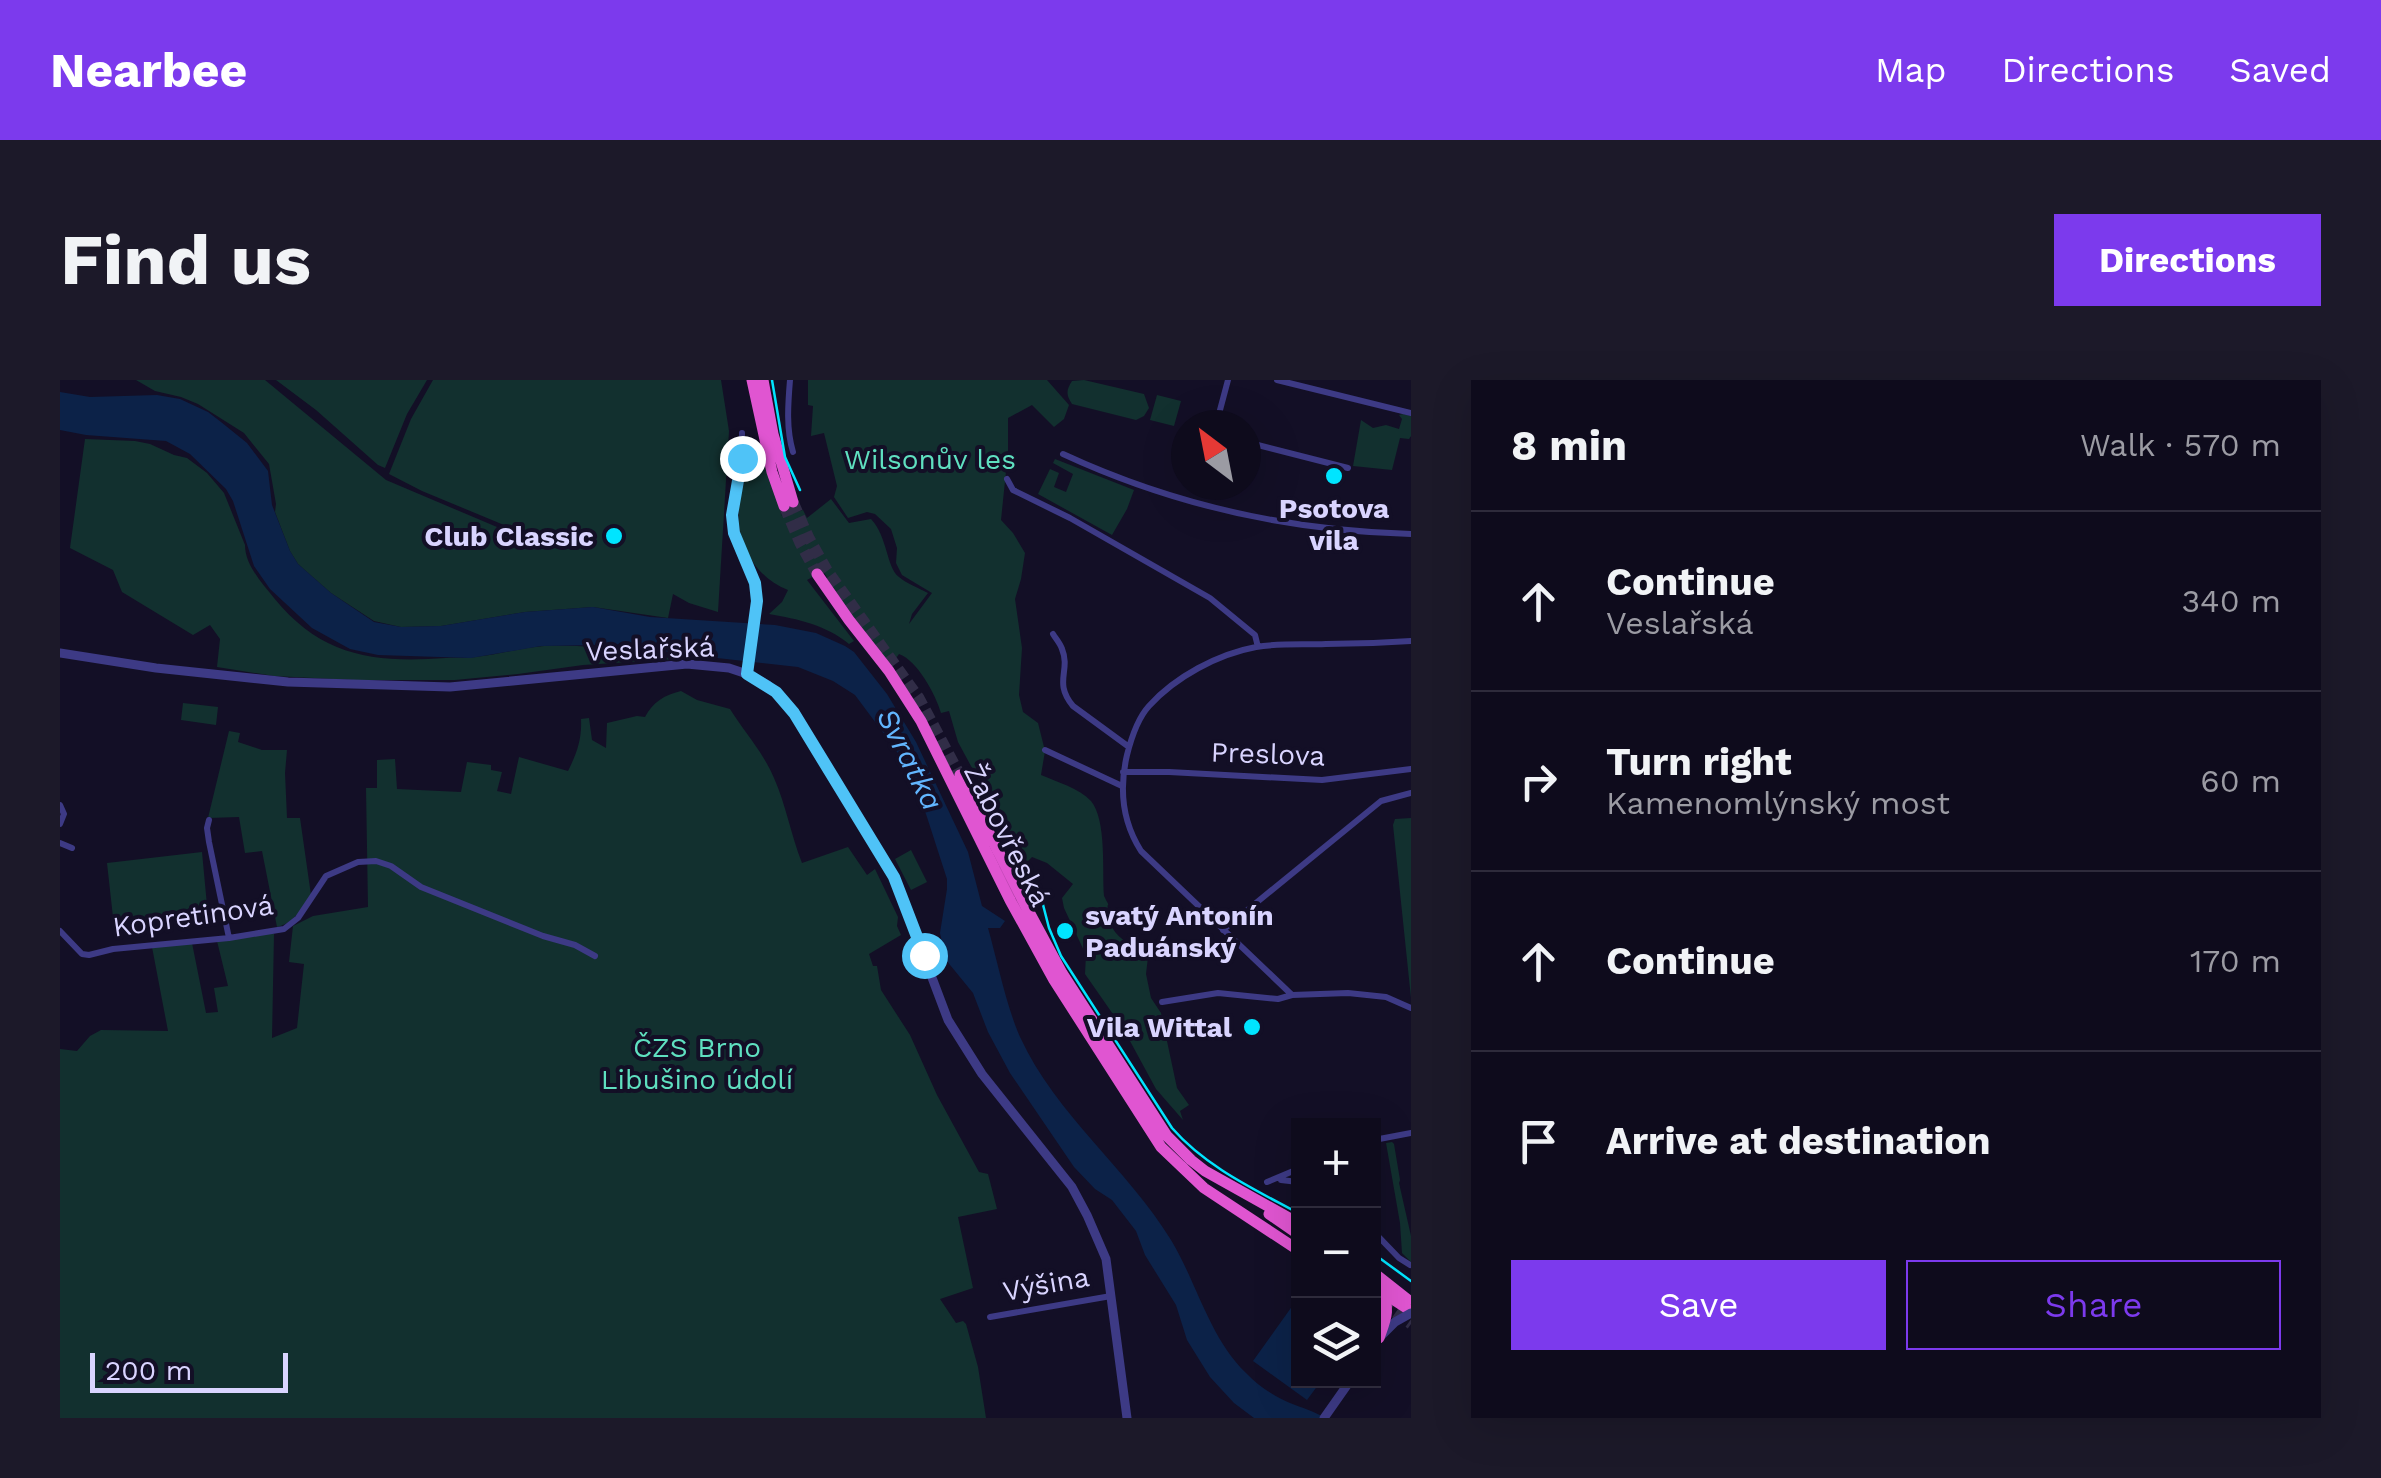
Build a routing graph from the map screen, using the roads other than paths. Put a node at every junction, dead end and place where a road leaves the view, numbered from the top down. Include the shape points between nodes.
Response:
1 (752, 380) edge
2 (763, 380) edge
3 (790, 380) edge
4 (1228, 380) edge
5 (1277, 380) edge
6 (1220, 410) edge
7 (1411, 412) edge
8 (742, 433) dead end
9 (1261, 446) edge
10 (794, 452) dead end
11 (1063, 454) dead end
12 (1348, 468) dead end
13 (1007, 479) dead end
14 (1411, 534) edge
15 (817, 574) tunnel mouth
16 (1053, 634) dead end
17 (1411, 641) edge
18 (1258, 647) junction
19 (60, 653) edge
20 (748, 668) junction
21 (1129, 747) junction
22 (1045, 750) dead end
23 (1411, 769) edge
24 (1123, 772) junction
25 (960, 775) tunnel mouth
26 (1122, 786) junction
27 (1411, 793) edge
28 (61, 809) edge
29 (209, 820) dead end
30 (60, 824) edge
31 (60, 843) edge
32 (72, 848) dead end
33 (1224, 930) junction
34 (60, 931) edge
35 (229, 938) junction
36 (594, 956) dead end
37 (1292, 995) junction
38 (1162, 1002) dead end
39 (1411, 1008) edge
40 (1411, 1133) edge
41 (1381, 1139) edge
42 (1169, 1156) junction
43 (1291, 1172) edge
44 (1291, 1181) edge
45 (1222, 1182) junction
46 (1291, 1219) edge
47 (1291, 1233) edge
48 (1291, 1234) edge
49 (1381, 1239) edge
50 (1291, 1246) edge
51 (1410, 1265) edge
52 (1381, 1280) edge
53 (1110, 1296) junction
54 (1381, 1297) edge
55 (1381, 1297) edge
56 (1410, 1308) edge
57 (990, 1317) dead end
58 (1381, 1327) edge
59 (1381, 1337) edge
60 (1345, 1388) edge
61 (1127, 1418) edge
62 (1324, 1418) edge

1 - 2 highway via 768,455 788,504
3 - 10 street
4 - 6 street
5 - 7 street
8 - 20 street via 732,515 757,601
9 - 12 street
11 - 14 street via 1235,514
13 - 18 street via 1013,490 1210,598 1255,635
15 - 42 highway, Žabovřeská via 930,737 1054,980
16 - 21 street via 1064,651 1068,700
17 - 18 street
18 - 21 street via 1219,658 1170,688 1145,710
19 - 20 street, Veslařská via 288,682 450,687 687,664
20 - 53 street, Veslařská via 789,706 884,859 948,1020 1072,1187 1106,1259
21 - 24 street
22 - 26 street
23 - 24 street, Preslova via 1322,780
24 - 26 street
25 - 45 highway, Žabovřeská via 1043,938 1138,1092 1176,1146
26 - 33 street via 1126,819 1141,851
27 - 33 street via 1381,801
28 - 30 street
29 - 35 street
31 - 32 street
33 - 37 street
34 - 35 street, Kopretinová via 90,955
35 - 36 street, Kopretinová via 284,929 326,876 376,861 420,886
37 - 38 street via 1218,993
37 - 39 street via 1369,994
40 - 41 street
42 - 48 highway
42 - 50 highway, Žabovřeská via 1223,1202
43 - 44 street via 1271,1180
45 - 46 highway, Žabovřeská
45 - 47 highway
49 - 51 street
52 - 56 highway
53 - 57 street, Výšina
53 - 61 street, Veslařská
54 - 56 highway, bridge
55 - 58 highway, bridge via 1387,1310
56 - 59 street, bridge
60 - 62 street

